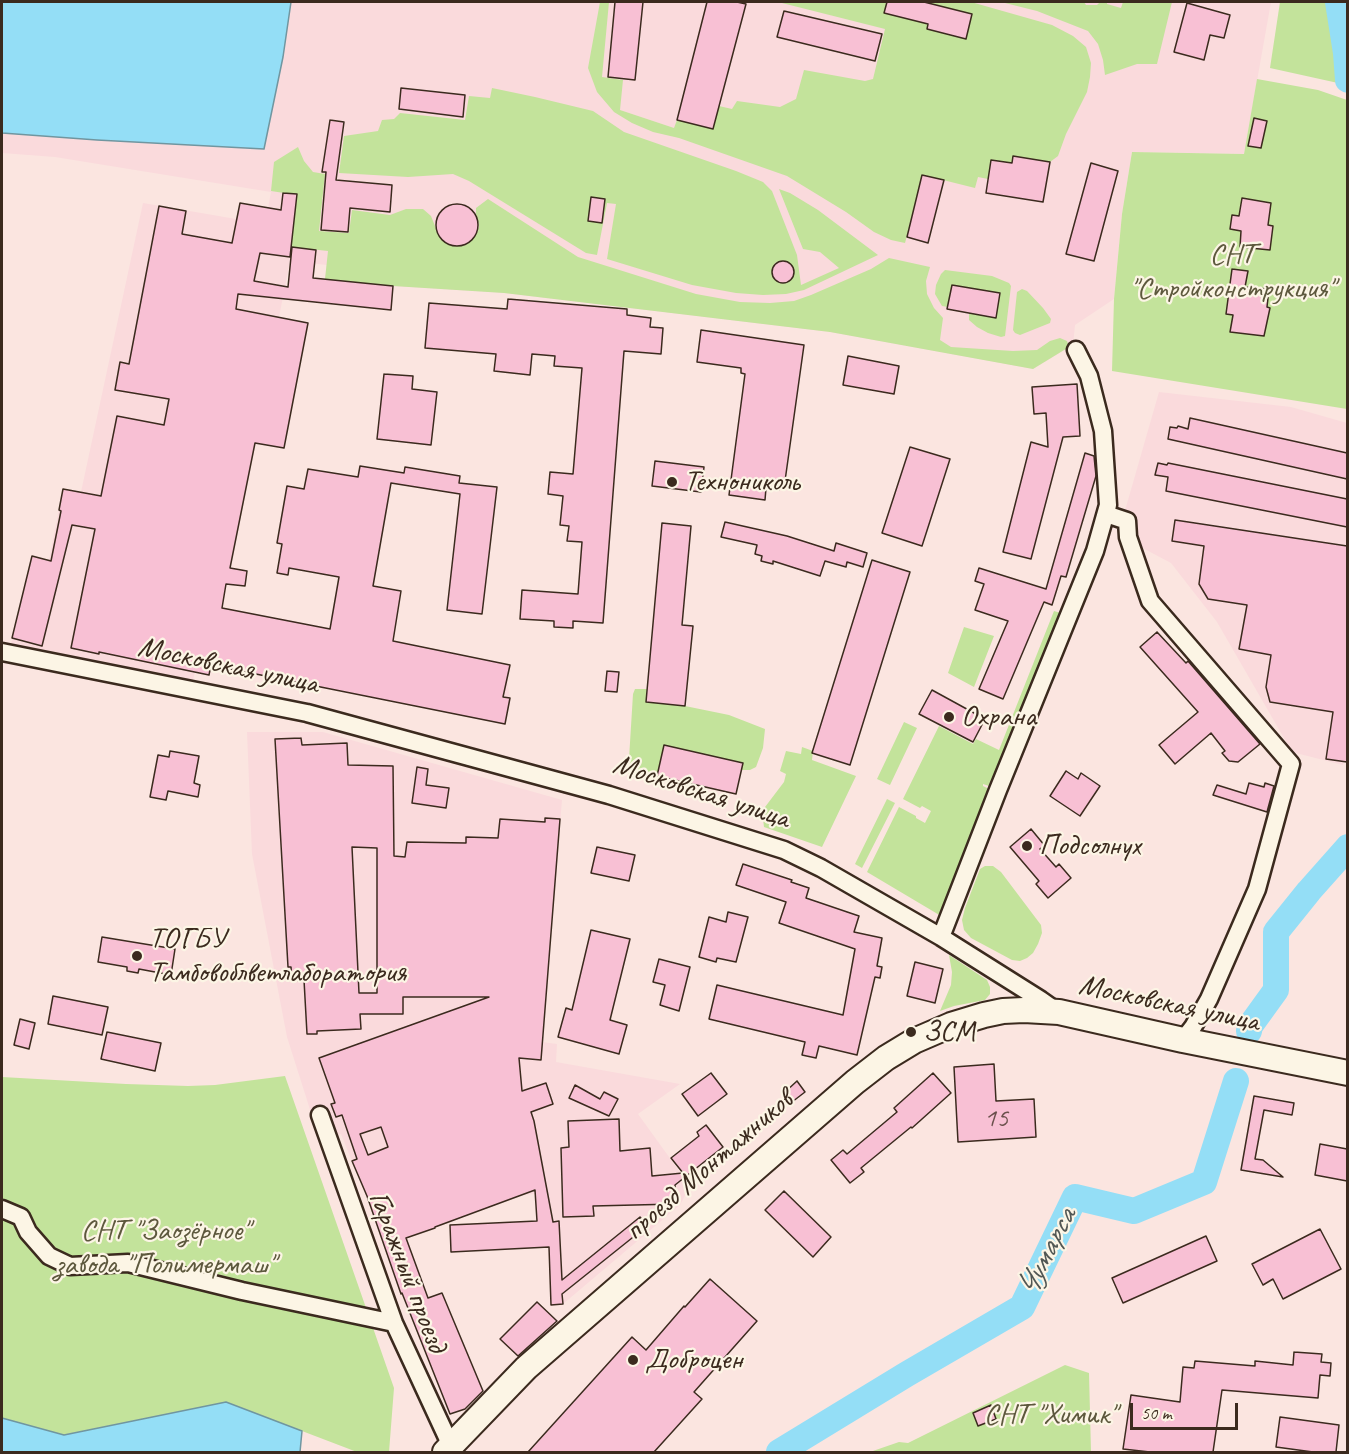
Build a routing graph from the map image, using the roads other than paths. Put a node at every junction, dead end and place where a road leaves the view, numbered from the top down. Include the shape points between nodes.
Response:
1 (1076, 350) dead end
2 (1106, 514) junction
3 (2, 652) edge
4 (941, 937) junction
5 (1059, 1012) junction
6 (1183, 1040) junction
7 (1347, 1073) edge
8 (320, 1115) dead end
9 (2, 1209) edge
10 (394, 1323) junction
11 (448, 1449) edge

1 - 2 street via 1089,376 1103,431
2 - 4 street
2 - 6 street via 1127,521 1128,537 1150,601 1291,764 1257,889 1209,999
3 - 4 street, Московская улица via 307,713 609,795 784,850
4 - 5 street, Московская улица
5 - 6 main road, Московская улица
5 - 11 main road, проезд Монтажников via 1003,1011 951,1025 914,1041 869,1070 526,1368
6 - 7 main road, Московская улица
8 - 10 street, Гаражный проезд
9 - 10 street via 21,1217 28,1232 49,1256 70,1266 128,1263
10 - 11 street, Гаражный проезд

